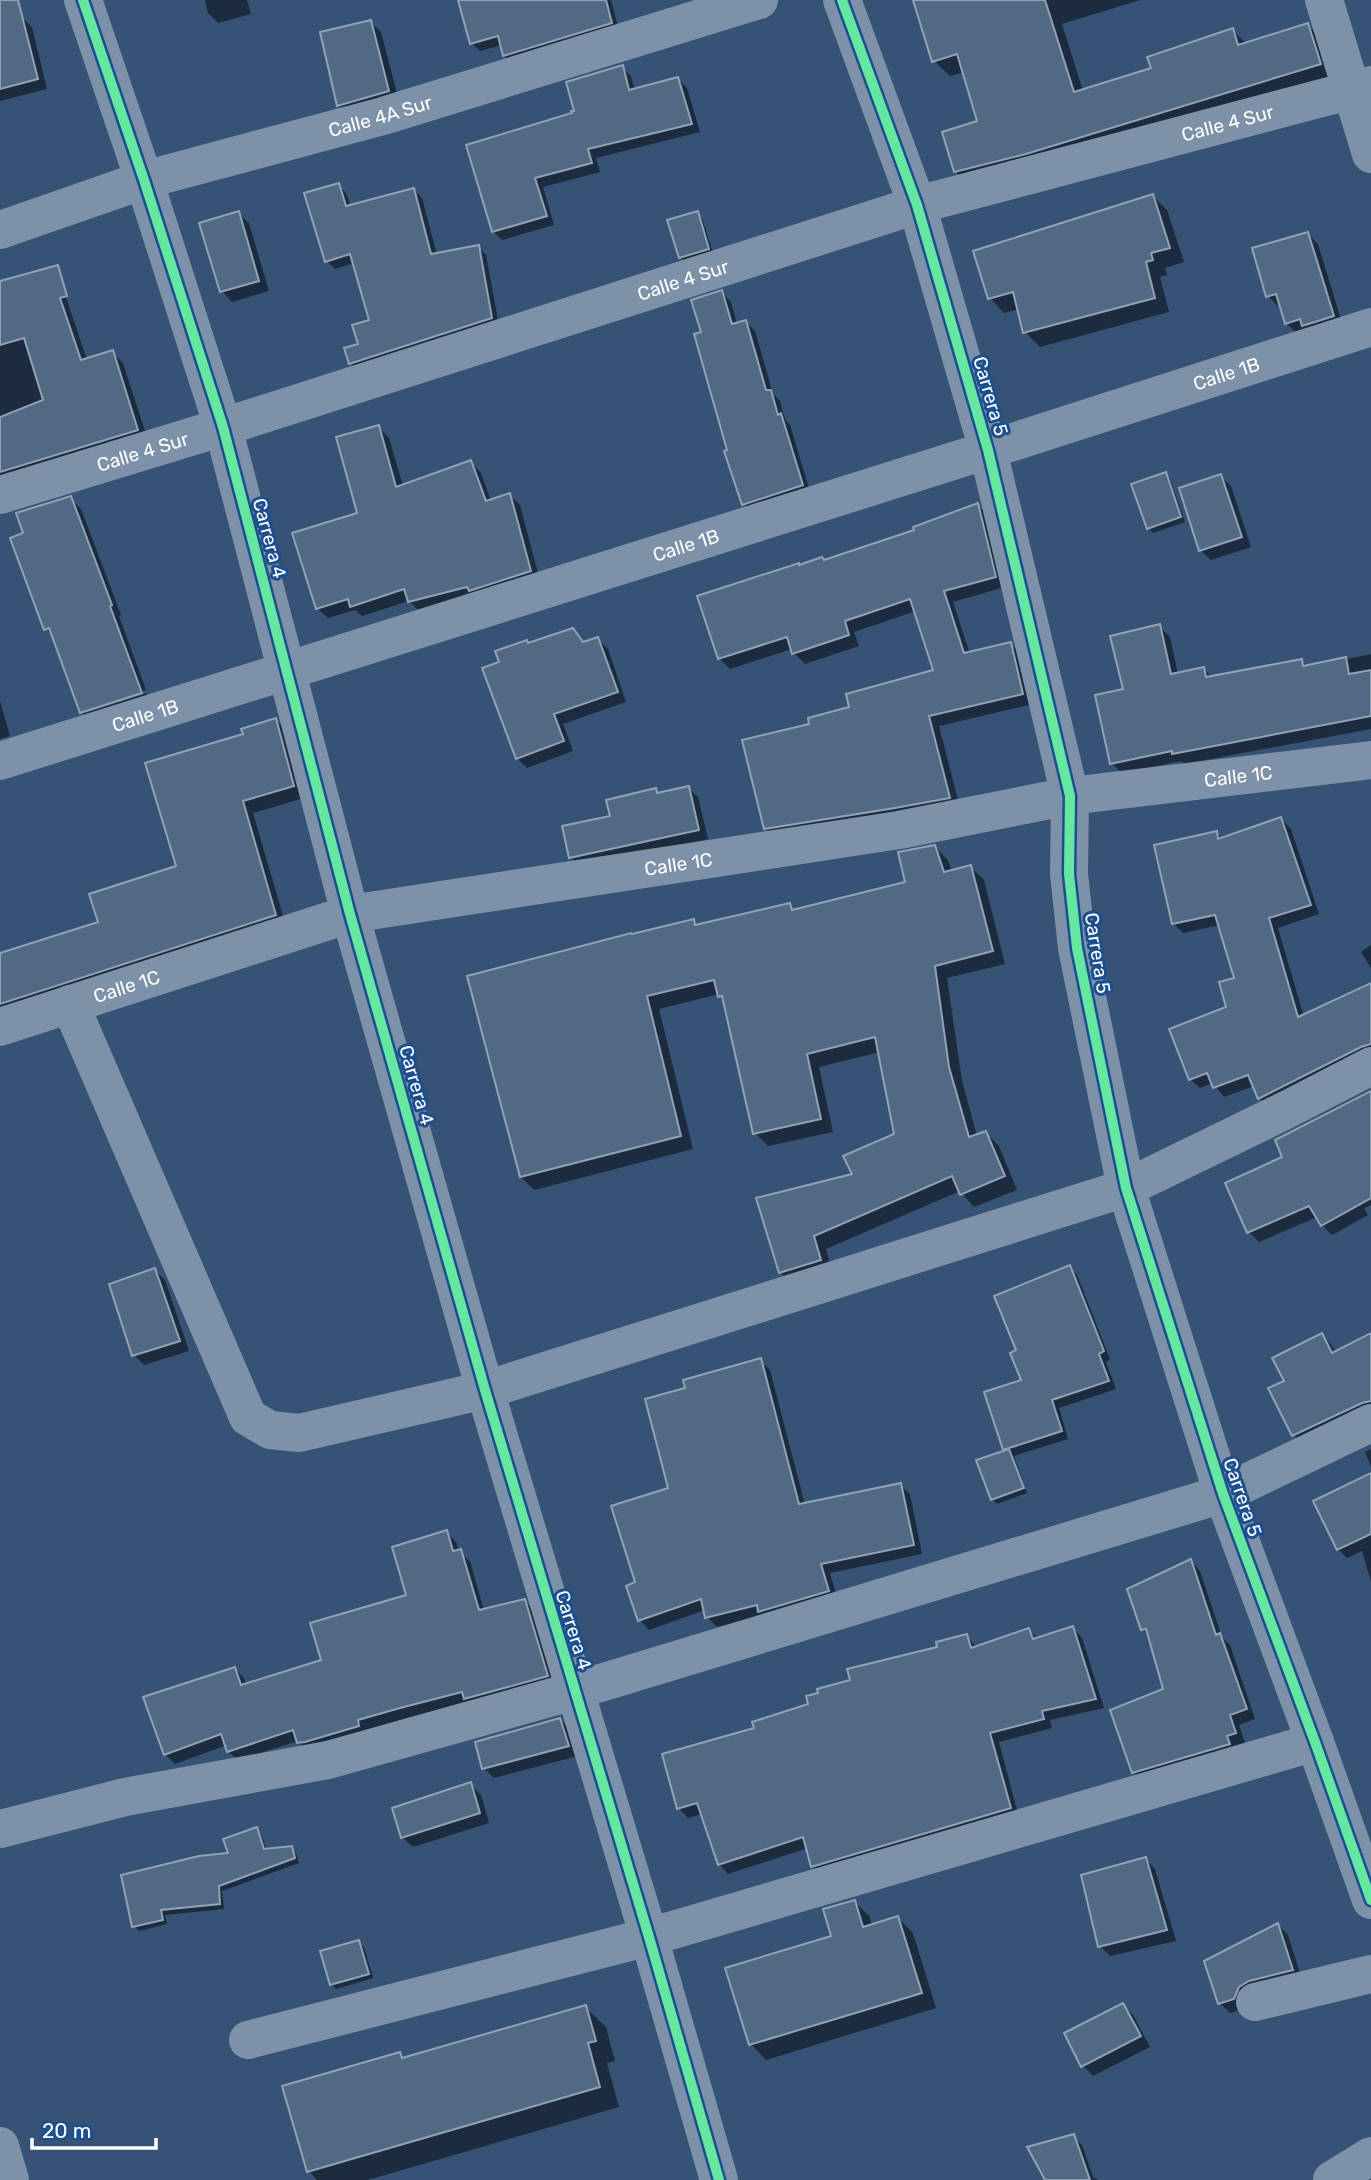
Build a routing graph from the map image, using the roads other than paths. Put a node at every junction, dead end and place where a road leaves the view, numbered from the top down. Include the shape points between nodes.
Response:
1 (83, 0) edge
2 (759, 0) edge
3 (842, 0) edge
4 (1324, 0) edge
5 (1362, 88) edge
6 (1371, 154) edge
7 (144, 180) junction
8 (917, 205) junction
9 (0, 230) edge
10 (1371, 327) edge
11 (223, 426) junction
12 (988, 450) junction
13 (0, 495) edge
14 (287, 671) junction
15 (1371, 760) edge
16 (0, 761) edge
17 (1070, 796) junction
18 (350, 914) junction
19 (70, 1004) junction
20 (0, 1027) edge
21 (1371, 1066) edge
22 (1126, 1188) junction
23 (485, 1390) junction
24 (1371, 1423) edge
25 (1223, 1494) junction
26 (575, 1691) junction
27 (1315, 1742) junction
28 (0, 1829) edge
29 (1371, 1900) edge
30 (649, 1937) junction
31 (1371, 1974) edge
32 (1255, 2002) dead end
33 (247, 2040) dead end
34 (0, 2146) edge
35 (1371, 2155) edge
36 (10, 2180) edge
37 (719, 2180) edge
38 (1332, 2180) edge

1 - 7 street, Carrera 4
2 - 7 street, Calle 4A Sur via 383,116
3 - 8 street, Carrera 5
4 - 5 street
5 - 6 street
5 - 8 street, Calle 4 Sur
7 - 9 street, Calle 4A Sur
7 - 11 street, Carrera 4
8 - 11 street, Calle 4 Sur
8 - 12 street, Carrera 5
10 - 12 street, Calle 1B
11 - 13 street, Calle 4 Sur
11 - 14 street, Carrera 4
12 - 14 street, Calle 1B
12 - 17 street, Carrera 5
14 - 16 street, Calle 1B
14 - 18 street, Carrera 4
15 - 17 street, Calle 1C
17 - 18 street, Calle 1C via 899,830
17 - 22 street, Carrera 5 via 1069,874 1077,948
18 - 19 street, Calle 1C
18 - 23 street, Carrera 4
19 - 20 street, Calle 1C
19 - 23 street via 248,1417 270,1430 299,1433
21 - 22 street
22 - 23 street
22 - 25 street, Carrera 5
23 - 26 street, Carrera 4
24 - 25 street
25 - 26 street
25 - 27 street, Carrera 5
26 - 28 street via 328,1760 125,1797
26 - 30 street, Carrera 4
27 - 29 street, Carrera 5
27 - 30 street
30 - 33 street
30 - 37 street, Carrera 4
31 - 32 street
34 - 36 street
35 - 38 street

